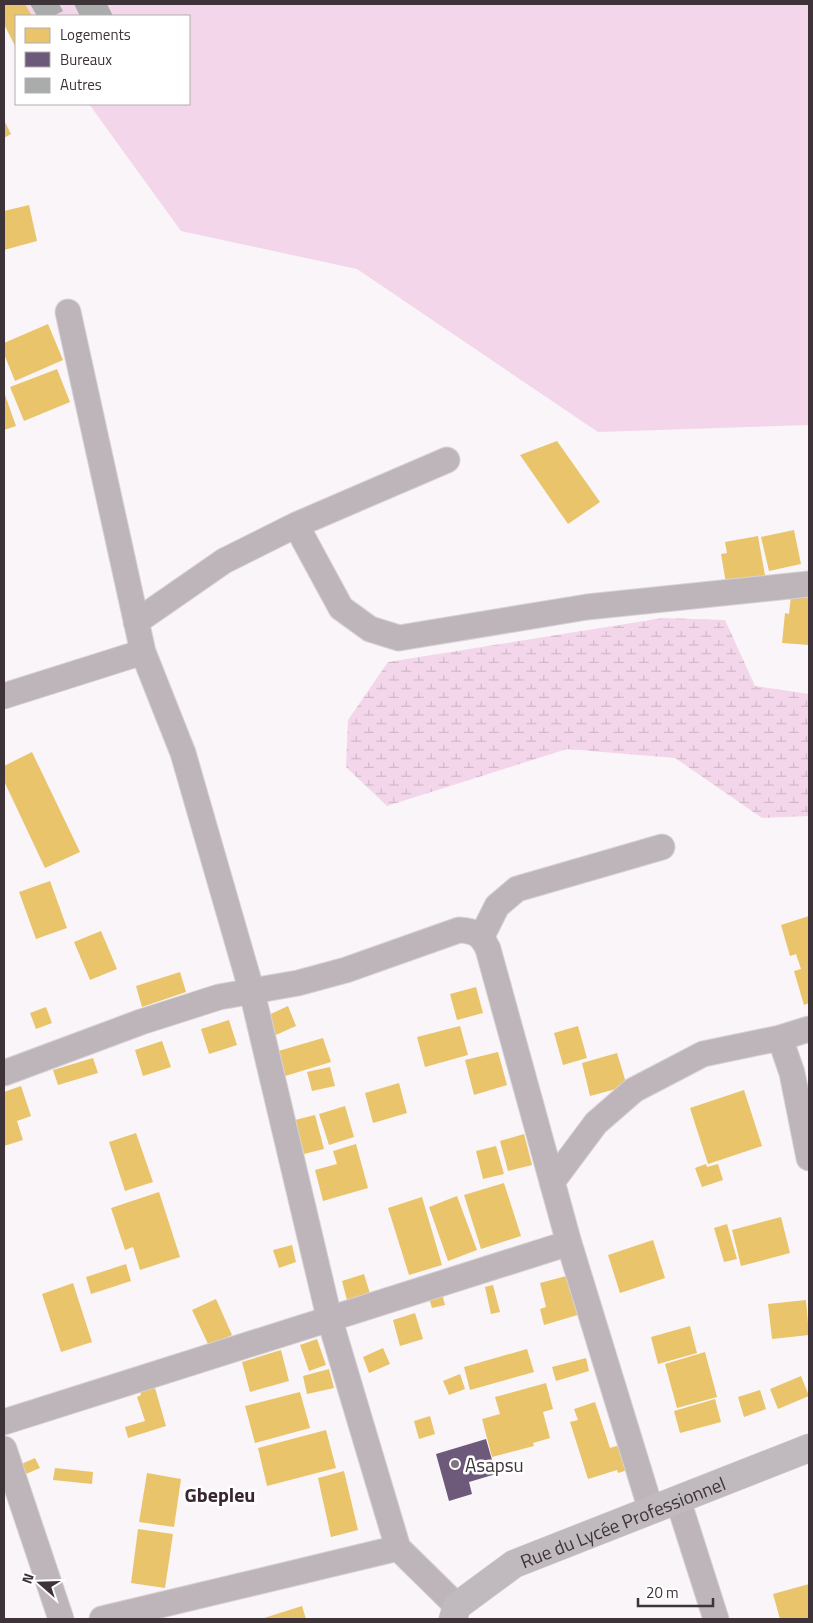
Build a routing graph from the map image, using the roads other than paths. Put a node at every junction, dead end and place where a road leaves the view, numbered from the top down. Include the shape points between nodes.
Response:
1 (68, 312) dead end
2 (446, 460) dead end
3 (296, 525) junction
4 (809, 584) edge
5 (136, 622) junction
6 (143, 652) junction
7 (4, 696) edge
8 (662, 847) dead end
9 (482, 936) junction
10 (252, 992) junction
11 (809, 1029) edge
12 (780, 1038) junction
13 (4, 1073) edge
14 (809, 1158) edge
15 (552, 1182) junction
16 (569, 1243) junction
17 (329, 1317) junction
18 (4, 1422) edge
19 (809, 1448) edge
20 (4, 1449) edge
21 (678, 1500) junction
22 (651, 1510) junction
23 (398, 1548) junction
24 (455, 1612) edge
25 (61, 1619) edge
26 (102, 1619) edge
27 (716, 1619) edge

1 - 5 street
2 - 3 street
3 - 4 street via 342,608 370,629 399,638 587,607
3 - 5 street via 224,561
5 - 6 street
6 - 7 street
6 - 10 street via 183,753
8 - 9 street via 517,889 497,906
9 - 10 street via 473,931 459,930 346,970
9 - 15 street
10 - 13 street via 219,997 142,1022
10 - 17 street
11 - 12 street
12 - 14 street via 792,1073
12 - 15 street via 703,1054 634,1090 596,1123
15 - 16 street
16 - 17 street
16 - 22 street
17 - 18 street
17 - 23 street
19 - 21 main road, Rue du Lycée Professionnel
20 - 25 street
21 - 22 main road, Rue du Lycée Professionnel
21 - 27 street
22 - 24 main road, Rue du Lycée Professionnel via 514,1564
23 - 24 street
23 - 26 street

